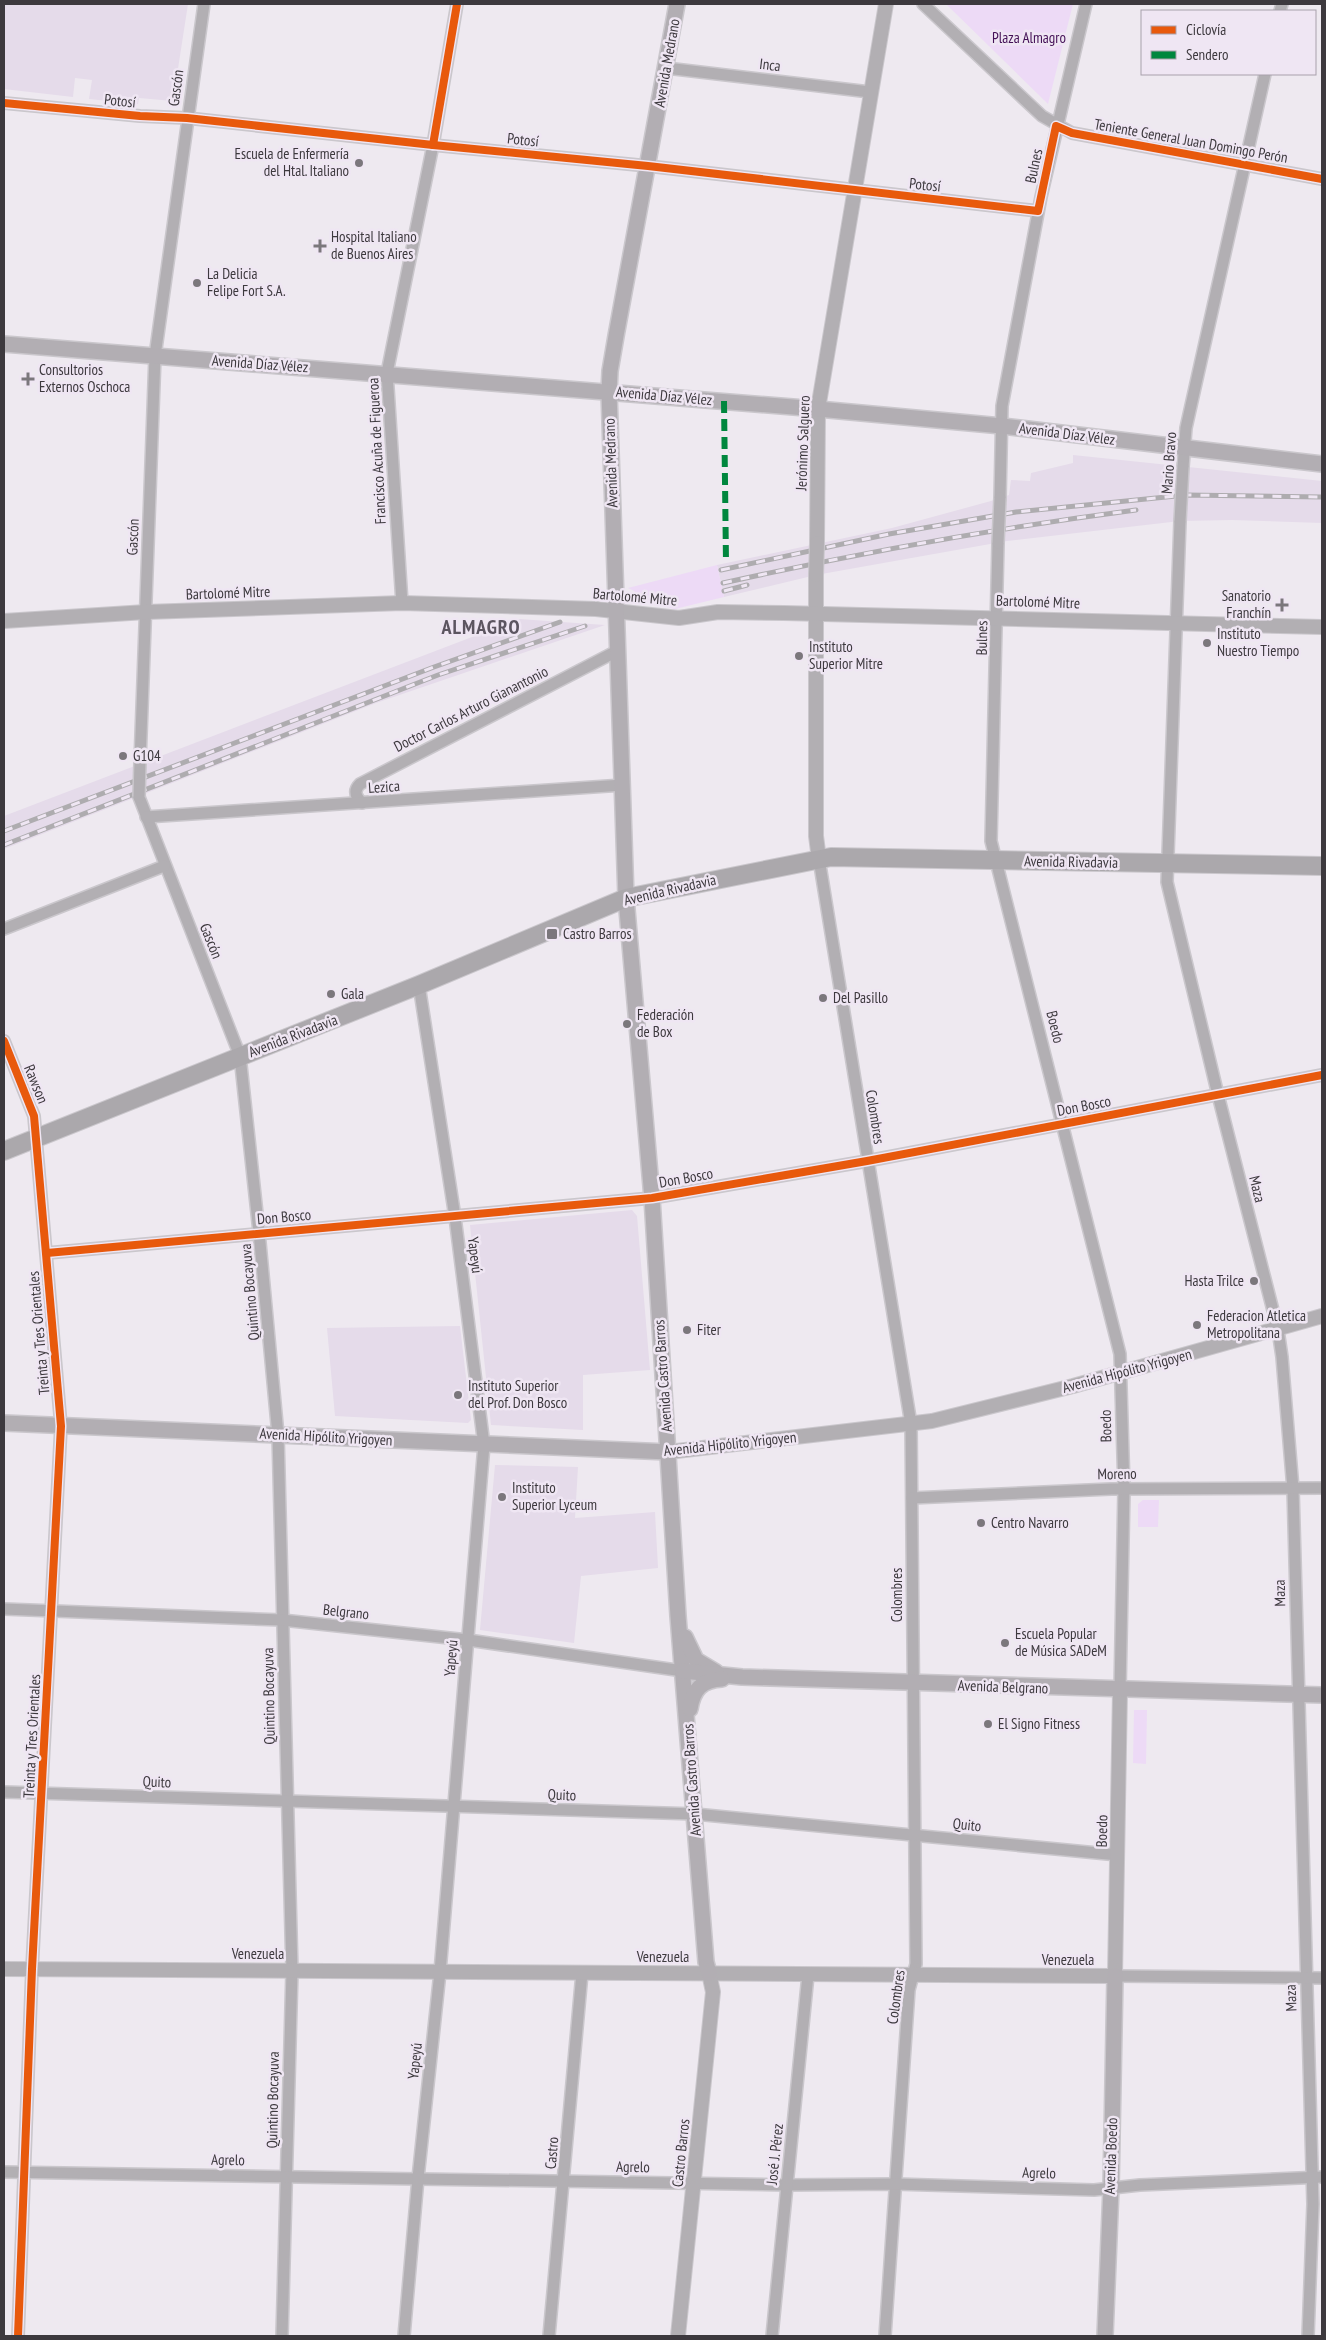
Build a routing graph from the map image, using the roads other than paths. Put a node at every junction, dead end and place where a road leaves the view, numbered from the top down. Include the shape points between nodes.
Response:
1 (204, 4) edge
2 (457, 4) edge
3 (677, 4) edge
4 (886, 4) edge
5 (923, 4) edge
6 (1086, 4) edge
7 (666, 68) junction
8 (1265, 75) edge
9 (870, 92) junction
10 (4, 103) edge
11 (187, 118) junction
12 (1056, 126) junction
13 (433, 146) junction
14 (1244, 164) junction
15 (648, 166) junction
16 (1322, 179) edge
17 (854, 192) junction
18 (1038, 211) junction
19 (4, 344) edge
20 (155, 356) junction
21 (387, 373) junction
22 (609, 392) junction
23 (818, 409) junction
24 (1002, 426) junction
25 (1185, 448) junction
26 (1322, 464) edge
27 (402, 603) junction
28 (616, 611) junction
29 (146, 612) junction
30 (816, 614) junction
31 (997, 618) junction
32 (4, 621) edge
33 (1176, 622) junction
34 (1322, 628) edge
35 (617, 651) junction
36 (623, 785) junction
37 (362, 804) junction
38 (146, 817) junction
39 (820, 859) junction
40 (997, 861) junction
41 (1168, 863) junction
42 (164, 866) junction
43 (1322, 866) edge
44 (626, 898) junction
45 (4, 929) edge
46 (419, 985) junction
47 (4, 1041) edge
48 (240, 1056) junction
49 (1322, 1075) edge
50 (1218, 1095) junction
51 (1063, 1124) junction
52 (36, 1138) junction
53 (4, 1151) edge
54 (867, 1161) junction
55 (652, 1198) junction
56 (456, 1217) junction
57 (259, 1232) junction
58 (47, 1253) junction
59 (1322, 1316) edge
60 (1278, 1330) junction
61 (1121, 1372) junction
62 (4, 1423) edge
63 (911, 1424) junction
64 (60, 1426) junction
65 (278, 1435) junction
66 (484, 1445) junction
67 (668, 1452) junction
68 (1293, 1488) junction
69 (1322, 1488) edge
70 (1124, 1489) junction
71 (912, 1498) junction
72 (4, 1609) edge
73 (52, 1611) junction
74 (678, 1616) junction
75 (282, 1620) junction
76 (468, 1640) junction
77 (683, 1671) junction
78 (722, 1675) junction
79 (742, 1677) junction
80 (912, 1684) junction
81 (1120, 1690) junction
82 (1298, 1695) junction
83 (1322, 1695) edge
84 (688, 1728) junction
85 (4, 1792) edge
86 (42, 1794) junction
87 (286, 1800) junction
88 (454, 1806) junction
89 (695, 1814) junction
90 (913, 1835) junction
91 (1118, 1855) junction
92 (4, 1969) edge
93 (32, 1969) junction
94 (292, 1971) junction
95 (440, 1972) junction
96 (582, 1973) junction
97 (709, 1973) junction
98 (808, 1975) junction
99 (912, 1976) junction
100 (1115, 1976) junction
101 (1305, 1978) junction
102 (1322, 1978) edge
103 (4, 2172) edge
104 (24, 2172) junction
105 (286, 2176) junction
106 (1317, 2177) edge
107 (418, 2178) junction
108 (564, 2181) junction
109 (694, 2183) junction
110 (787, 2184) junction
111 (895, 2184) junction
112 (1111, 2188) junction
113 (18, 2336) edge
114 (282, 2336) edge
115 (404, 2336) edge
116 (549, 2336) edge
117 (678, 2336) edge
118 (772, 2336) edge
119 (885, 2336) edge
120 (1105, 2336) edge
121 (1308, 2336) edge

1 - 11 street, Gascón
2 - 13 street, Francisco Acuña de Figueroa
3 - 7 main road, Avenida Medrano
4 - 9 street, Jerónimo Salguero
5 - 12 street, Teniente General Juan Domingo Perón
6 - 12 street, Bulnes
7 - 9 street, Inca
7 - 15 main road, Avenida Medrano
8 - 14 street, Mario Bravo
9 - 17 street, Jerónimo Salguero
10 - 11 street, Potosí
11 - 13 street, Potosí
11 - 20 street, Gascón
12 - 14 street, Teniente General Juan Domingo Perón via 1072,133
12 - 18 street, Bulnes
13 - 15 street, Potosí
13 - 21 street, Francisco Acuña de Figueroa
14 - 16 street, Teniente General Juan Domingo Perón
14 - 25 street, Mario Bravo via 1186,428
15 - 17 street, Potosí
15 - 22 main road, Avenida Medrano via 616,336
17 - 18 street, Potosí
17 - 23 street, Jerónimo Salguero
18 - 24 street, Bulnes via 1002,406
19 - 20 main road, Avenida Díaz Vélez
20 - 21 main road, Avenida Díaz Vélez
20 - 29 street, Gascón
21 - 22 main road, Avenida Díaz Vélez
21 - 27 street, Francisco Acuña de Figueroa
22 - 23 main road, Avenida Díaz Vélez
22 - 28 main road, Avenida Medrano
23 - 24 main road, Avenida Díaz Vélez
23 - 30 street, Jerónimo Salguero, bridge
24 - 25 main road, Avenida Díaz Vélez
24 - 31 street, Bulnes, bridge
25 - 26 main road, Avenida Díaz Vélez
25 - 33 street, Mario Bravo, bridge
27 - 28 street, Bartolomé Mitre
27 - 29 street, Bartolomé Mitre
28 - 30 street, Bartolomé Mitre via 679,618 718,612
28 - 35 main road, Avenida Medrano
29 - 32 street, Bartolomé Mitre
29 - 38 street, Gascón, bridge via 139,797
30 - 31 street, Bartolomé Mitre
30 - 39 street, Jerónimo Salguero via 816,836
31 - 33 street, Bartolomé Mitre
31 - 40 street, Bulnes via 991,841
33 - 34 street, Bartolomé Mitre
33 - 41 street, Mario Bravo
35 - 36 main road, Avenida Medrano
35 - 37 street, Doctor Carlos Arturo Gianantonio via 360,784 356,794
36 - 37 street, Lezica
36 - 44 main road, Avenida Medrano
37 - 38 street, Lezica
38 - 42 street, Gascón
39 - 40 main road, Avenida Rivadavia
39 - 44 main road, Avenida Rivadavia
39 - 54 street, Colombres
40 - 41 main road, Avenida Rivadavia
40 - 51 street, Boedo
41 - 43 main road, Avenida Rivadavia
41 - 50 street, Maza via 1167,882
42 - 45 street
42 - 48 street, Gascón
44 - 46 main road, Avenida Rivadavia
44 - 55 main road, Avenida Castro Barros
46 - 48 main road, Avenida Rivadavia
46 - 56 street, Yapeyú
47 - 52 street, Rawson via 34,1116
48 - 52 main road, Avenida Rivadavia
48 - 57 street, Quintino Bocayuva
49 - 50 street, Don Bosco
50 - 51 street, Don Bosco
50 - 60 street, Maza
51 - 54 street, Don Bosco
51 - 61 street, Boedo via 1120,1354
52 - 53 main road, Avenida Rivadavia
52 - 58 street, Treinta y Tres Orientales
54 - 55 street, Don Bosco
54 - 63 street, Colombres
55 - 56 street, Don Bosco
55 - 67 main road, Avenida Castro Barros
56 - 57 street, Don Bosco
56 - 66 street, Yapeyú
57 - 58 street, Don Bosco
57 - 65 street, Quintino Bocayuva
58 - 64 street, Treinta y Tres Orientales
59 - 60 street, Avenida Hipólito Yrigoyen
60 - 61 street, Avenida Hipólito Yrigoyen
60 - 68 street, Maza
61 - 63 street, Avenida Hipólito Yrigoyen
61 - 70 street, Boedo
62 - 64 main road, Avenida Hipólito Yrigoyen
63 - 67 street, Avenida Hipólito Yrigoyen
63 - 71 street, Colombres
64 - 65 main road, Avenida Hipólito Yrigoyen
64 - 73 street, Treinta y Tres Orientales
65 - 66 main road, Avenida Hipólito Yrigoyen
65 - 75 street, Quintino Bocayuva
66 - 67 main road, Avenida Hipólito Yrigoyen
66 - 76 street, Yapeyú
67 - 74 main road, Avenida Castro Barros
68 - 69 street, Moreno
68 - 70 street, Moreno
68 - 82 street, Maza
70 - 71 street, Moreno
70 - 81 street, Boedo
71 - 80 street, Colombres
72 - 73 street, Belgrano
73 - 75 street, Belgrano
73 - 86 street, Treinta y Tres Orientales
74 - 77 main road, Avenida Castro Barros
74 - 78 main road via 693,1656 703,1666
75 - 76 street, Belgrano
75 - 87 street, Quintino Bocayuva
76 - 77 street, Belgrano
76 - 88 street, Yapeyú
77 - 78 main road, Avenida Belgrano
77 - 84 main road, Avenida Castro Barros
78 - 79 main road, Avenida Belgrano
79 - 80 main road, Avenida Belgrano
79 - 84 main road via 712,1680 698,1687 691,1704
80 - 81 main road, Avenida Belgrano
80 - 90 street, Colombres
81 - 82 main road, Avenida Belgrano
81 - 91 street, Boedo
82 - 83 main road, Avenida Belgrano
82 - 101 street, Maza
84 - 89 main road, Avenida Castro Barros
85 - 86 street, Quito
86 - 87 street, Quito
86 - 93 street, Treinta y Tres Orientales
87 - 88 street, Quito
87 - 94 street, Quintino Bocayuva
88 - 89 street, Quito
88 - 95 street, Yapeyú
89 - 90 street, Quito
89 - 97 main road, Avenida Castro Barros
90 - 91 street, Quito
90 - 99 street, Colombres via 916,1964
91 - 100 street, Boedo
92 - 93 street, Venezuela
93 - 94 street, Venezuela
93 - 104 street, Treinta y Tres Orientales
94 - 95 street, Venezuela
94 - 105 street, Quintino Bocayuva
95 - 96 street, Venezuela
95 - 107 street, Yapeyú
96 - 97 street, Venezuela
96 - 108 street, Castro
97 - 98 street, Venezuela
97 - 109 street, Castro Barros via 714,1992
98 - 99 street, Venezuela
98 - 110 street, José J. Pérez
99 - 100 street, Venezuela
99 - 111 street, Colombres
100 - 101 street, Venezuela
100 - 112 main road, Avenida Boedo
101 - 102 street, Venezuela
101 - 106 street, Maza
103 - 104 street, Agrelo
104 - 105 street, Agrelo
104 - 113 street, Treinta y Tres Orientales
105 - 107 street, Agrelo
105 - 114 street, Quintino Bocayuva
106 - 112 street, Agrelo
106 - 121 street, Maza
107 - 108 street, Agrelo
107 - 115 street, Yapeyú
108 - 109 street, Agrelo
108 - 116 street, Castro
109 - 110 street, Agrelo
109 - 117 street, Castro Barros
110 - 111 street, Agrelo
110 - 118 street, José J. Pérez
111 - 112 street, Agrelo
111 - 119 street, Colombres
112 - 120 main road, Avenida Boedo

